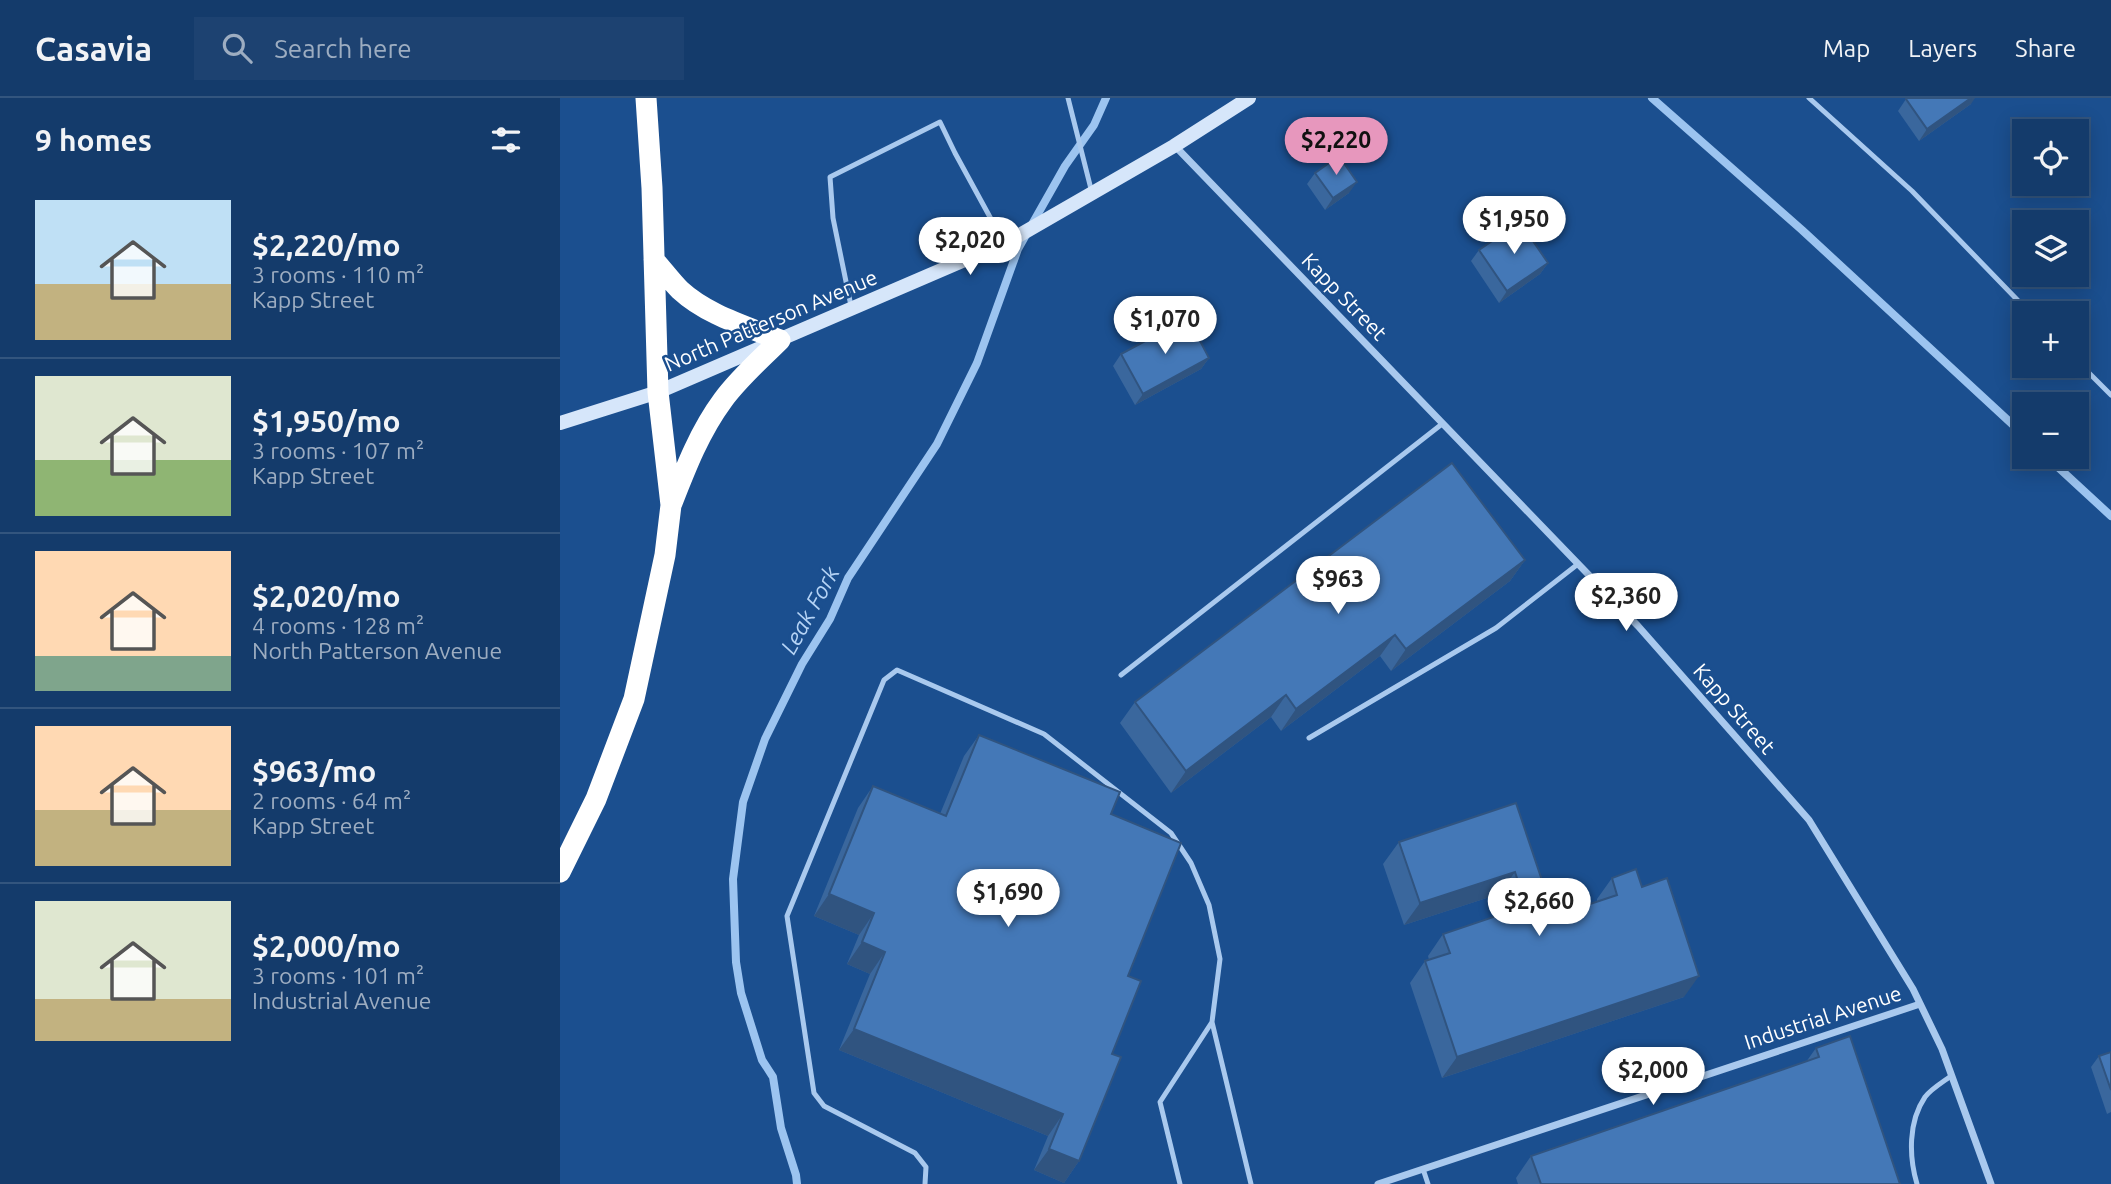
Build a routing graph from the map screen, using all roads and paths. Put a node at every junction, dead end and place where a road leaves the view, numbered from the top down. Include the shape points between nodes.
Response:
1 (646, 98) edge
2 (1068, 98) edge
3 (1249, 98) edge
4 (1808, 98) edge
5 (1174, 146) junction
6 (1092, 193) junction
7 (1004, 243) junction
8 (654, 260) junction
9 (2018, 301) edge
10 (851, 309) junction
11 (780, 340) junction
12 (2089, 373) edge
13 (658, 392) junction
14 (2111, 395) edge
15 (560, 423) edge
16 (1443, 424) junction
17 (671, 505) junction
18 (1578, 564) junction
19 (1121, 675) dead end
20 (1309, 738) dead end
21 (560, 872) edge
22 (1920, 1003) junction
23 (1212, 1022) junction
24 (1951, 1076) junction
25 (1423, 1169) junction
26 (925, 1184) edge
27 (1180, 1184) edge
28 (1251, 1184) edge
29 (1378, 1184) edge
30 (1428, 1184) edge
31 (1917, 1184) edge
32 (1991, 1184) edge

1 - 8 highway
2 - 6 lane
3 - 5 main road, North Patterson Avenue
4 - 9 lane via 1912,191
5 - 6 main road, North Patterson Avenue
5 - 16 street, Kapp Street
6 - 7 main road, North Patterson Avenue
7 - 10 main road, North Patterson Avenue
7 - 10 lane via 940,122 830,177
8 - 11 highway via 693,300
8 - 13 highway
10 - 11 main road, North Patterson Avenue
11 - 13 main road, North Patterson Avenue
11 - 17 highway via 738,381 708,421
12 - 14 lane
13 - 15 main road, North Patterson Avenue
13 - 17 highway
16 - 18 street, Kapp Street
16 - 19 lane
17 - 21 highway via 634,699 596,799
18 - 20 lane via 1496,628
18 - 22 street, Kapp Street via 1809,820
22 - 24 street, Kapp Street
22 - 25 street, Industrial Avenue
23 - 26 lane via 1220,959 1209,905 1171,832 1044,734 897,670 889,674 787,916 814,1093 824,1106 915,1153 926,1167
23 - 27 lane via 1160,1102
23 - 28 lane
24 - 31 lane via 1926,1095 1917,1114 1911,1137
24 - 32 street, Kapp Street
25 - 29 street, Industrial Avenue
25 - 30 lane

